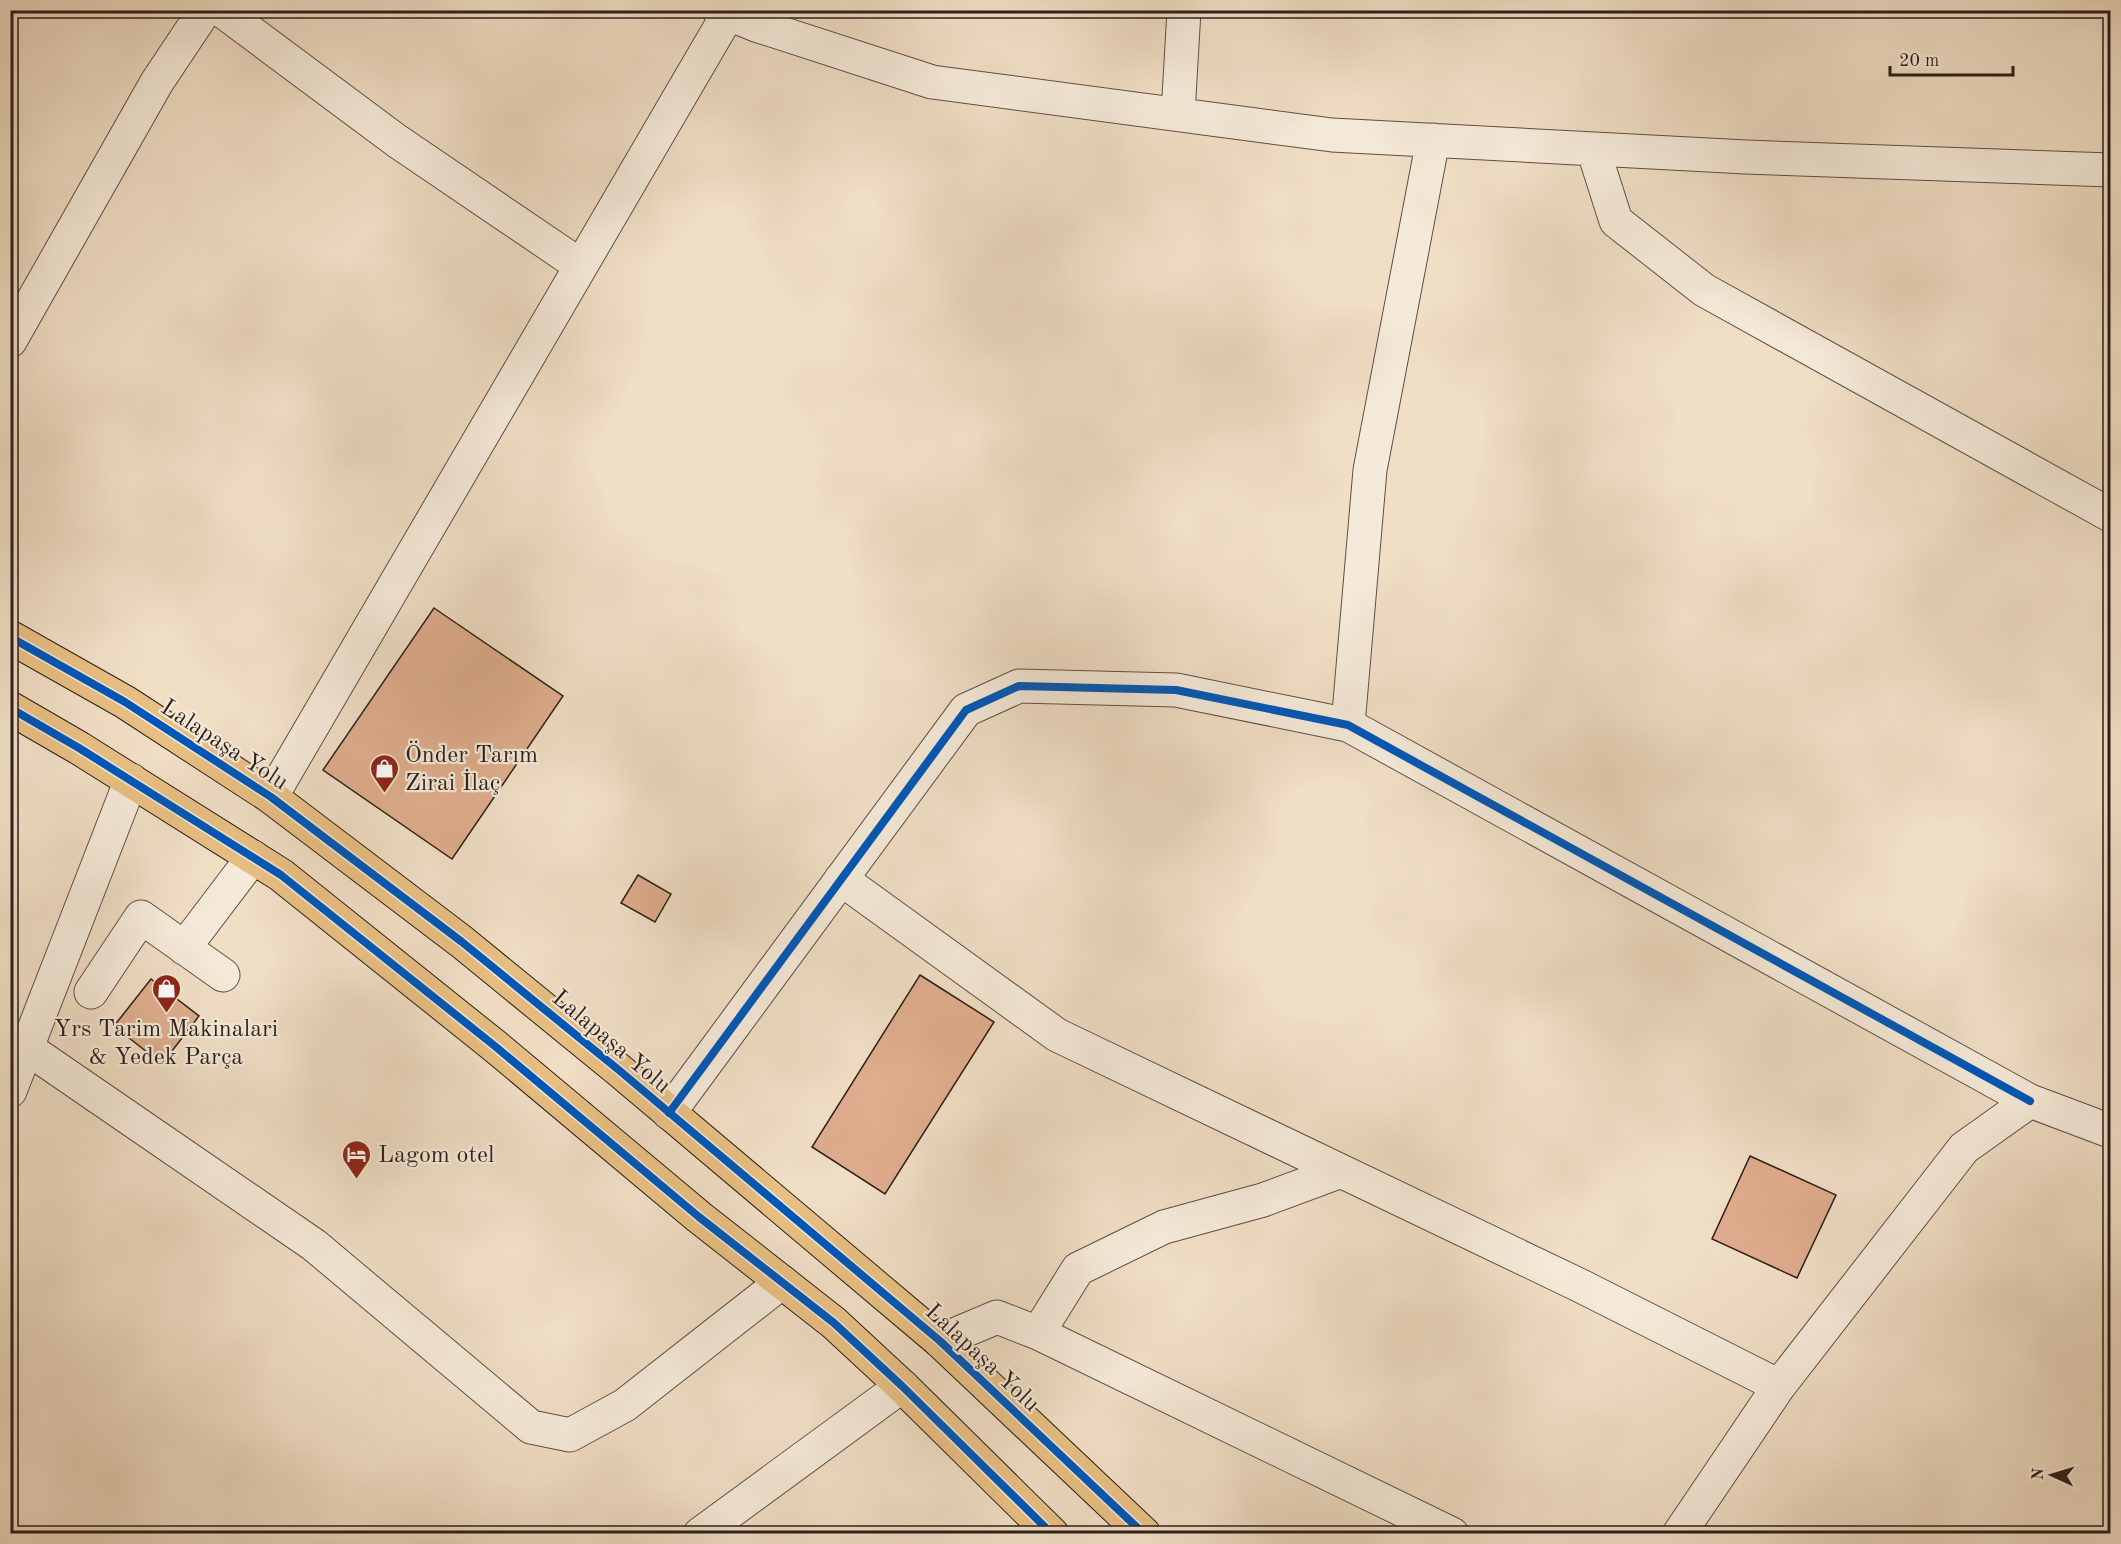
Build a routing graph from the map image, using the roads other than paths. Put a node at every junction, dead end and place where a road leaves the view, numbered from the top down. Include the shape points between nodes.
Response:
1 (205, 10) edge
2 (221, 10) edge
3 (1184, 10) edge
4 (724, 12) edge
5 (1178, 114) junction
6 (1433, 140) junction
7 (1593, 149) junction
8 (2110, 170) edge
9 (581, 266) junction
10 (10, 341) edge
11 (2110, 515) edge
12 (10, 637) edge
13 (10, 708) edge
14 (1348, 725) junction
15 (131, 780) junction
16 (271, 796) junction
17 (253, 857) junction
18 (841, 879) junction
19 (184, 948) junction
20 (223, 975) dead end
21 (91, 992) dead end
22 (27, 1048) junction
23 (10, 1091) edge
24 (2030, 1101) junction
25 (669, 1113) junction
26 (2110, 1131) edge
27 (1341, 1171) junction
28 (782, 1282) junction
29 (1038, 1333) junction
30 (940, 1341) junction
31 (902, 1386) junction
32 (1779, 1386) junction
33 (700, 1533) edge
34 (1052, 1533) edge
35 (1144, 1533) edge
36 (1452, 1533) edge
37 (1679, 1533) edge

1 - 10 street via 157,82
2 - 9 street via 397,141
3 - 5 street
4 - 5 street via 932,82
4 - 9 street
5 - 6 street via 1332,135
6 - 7 street
6 - 14 street via 1370,470
7 - 8 street
7 - 11 street via 1616,221 1704,290
9 - 16 street
12 - 16 main road, Lalapaşa Yolu via 125,702
13 - 15 main road
14 - 18 street via 1176,690 1018,686 966,710
14 - 24 street
15 - 17 main road
15 - 22 street
16 - 25 main road, Lalapaşa Yolu via 462,942
17 - 19 street
17 - 28 main road via 449,1009
18 - 25 street
18 - 27 street via 1057,1035
19 - 20 street
19 - 21 street via 141,917
22 - 23 street
22 - 28 street via 314,1245 531,1426 570,1435 625,1405
24 - 26 street
24 - 32 street via 1964,1148
25 - 30 main road, Lalapaşa Yolu
27 - 29 street via 1263,1200 1164,1227 1078,1269
27 - 32 street
28 - 31 main road via 834,1323
29 - 30 street via 997,1317
29 - 36 street
30 - 35 main road, Lalapaşa Yolu
31 - 33 street
31 - 34 main road
32 - 37 street

